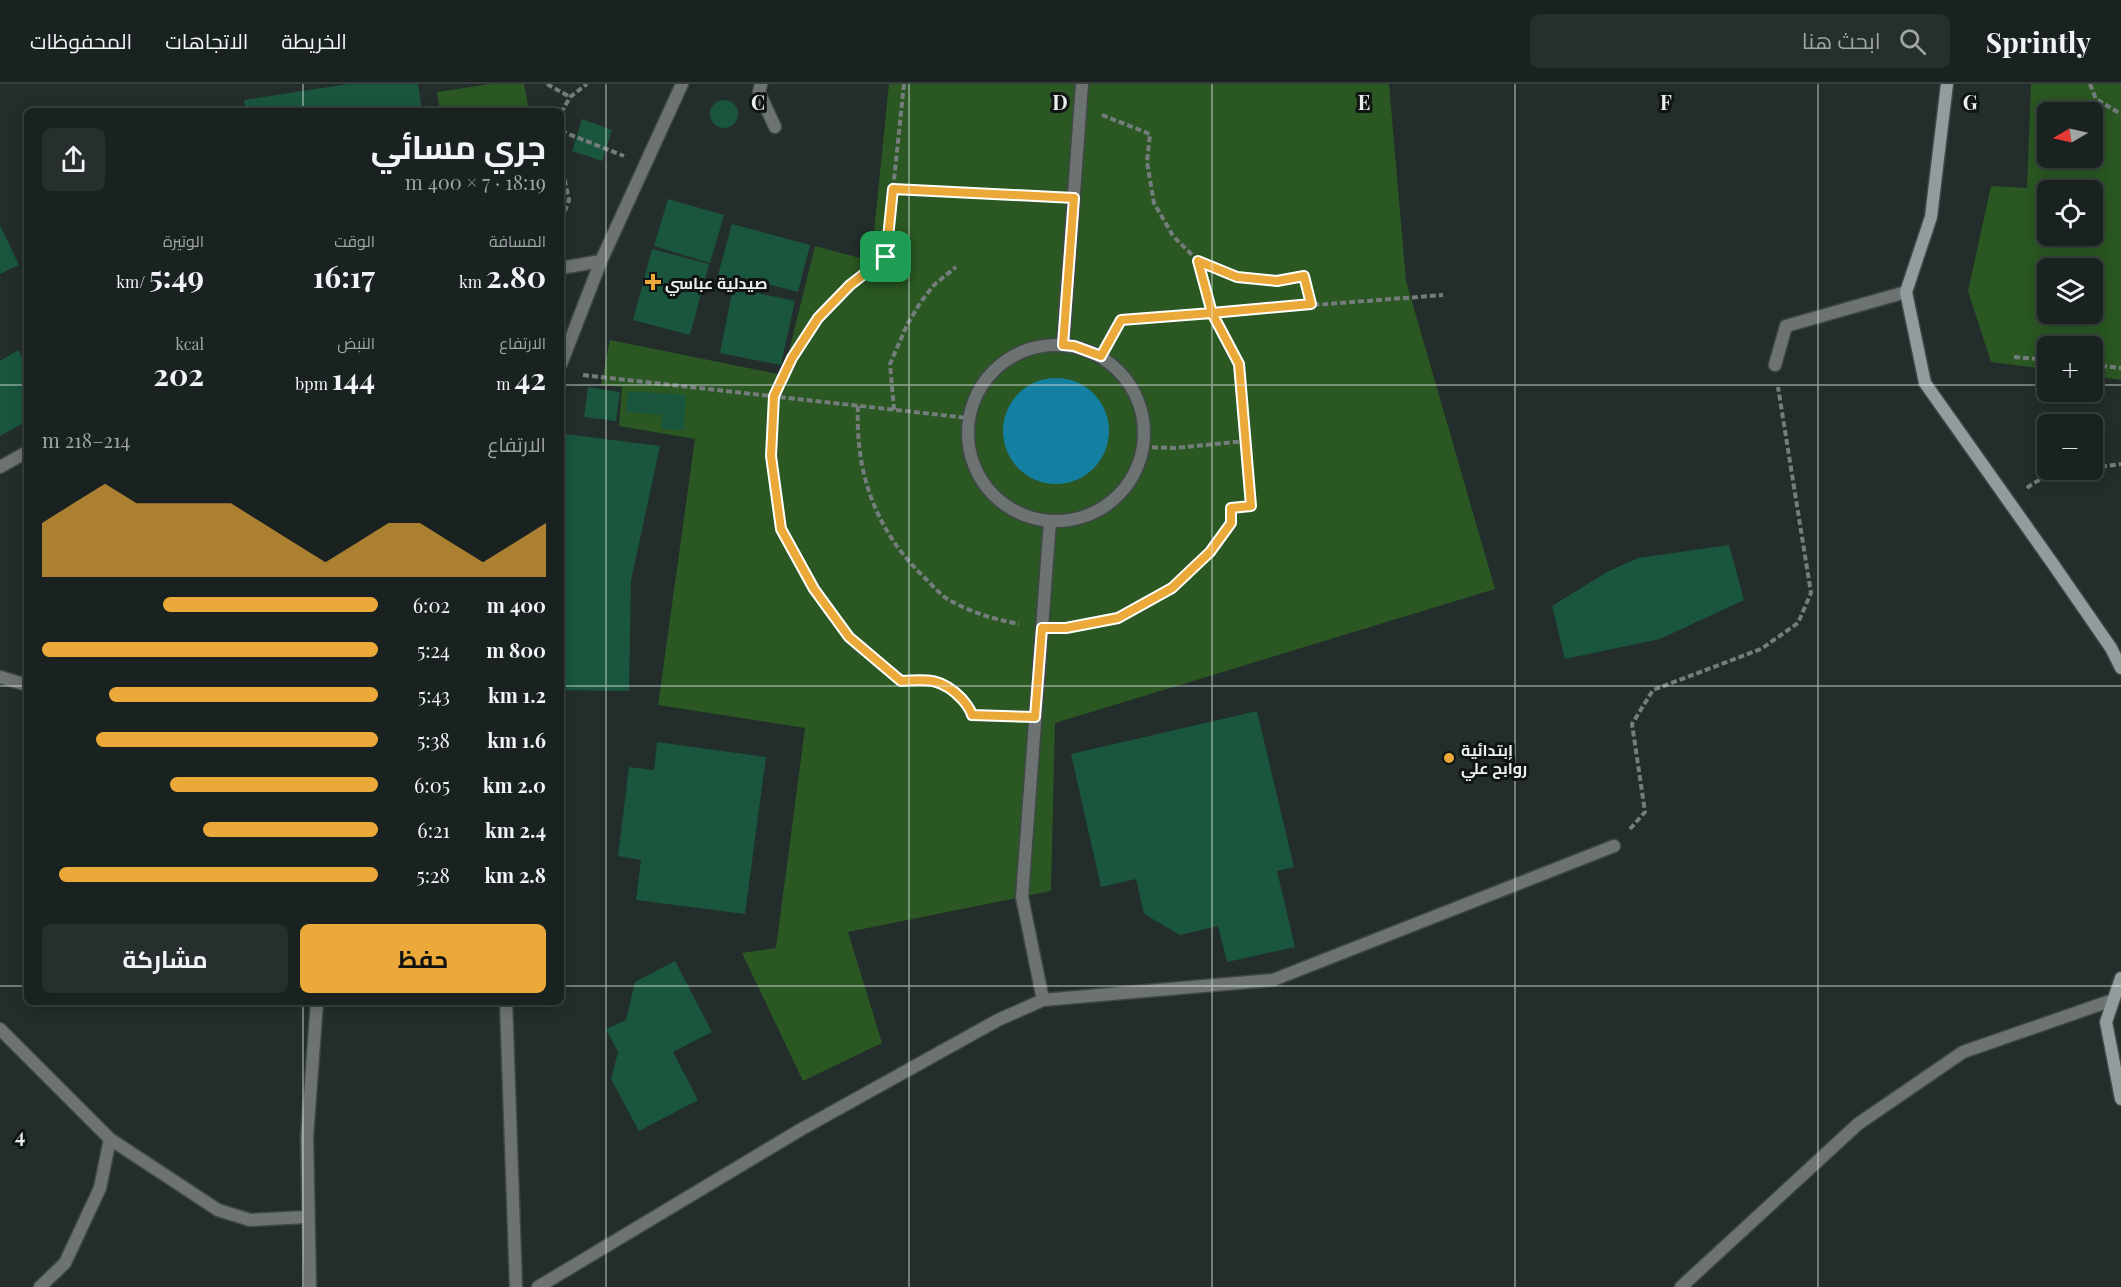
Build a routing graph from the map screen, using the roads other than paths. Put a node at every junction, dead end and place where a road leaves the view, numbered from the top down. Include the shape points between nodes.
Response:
1 (681, 84) edge
2 (761, 84) edge
3 (1082, 84) edge
4 (1947, 84) edge
5 (775, 127) dead end
6 (601, 261) junction
7 (564, 267) edge
8 (1906, 292) junction
9 (1063, 345) junction
10 (564, 356) edge
11 (1775, 365) road end
12 (24, 454) edge
13 (0, 467) edge
14 (1050, 521) junction
15 (2121, 668) edge
16 (0, 677) edge
17 (24, 683) edge
18 (1614, 846) road end
19 (2121, 978) edge
20 (1043, 1000) junction
21 (2113, 1000) junction
22 (316, 1005) edge
23 (506, 1005) edge
24 (0, 1029) edge
25 (2121, 1099) edge
26 (110, 1139) junction
27 (307, 1217) junction
28 (40, 1287) edge
29 (310, 1287) edge
30 (516, 1287) edge
31 (538, 1287) edge
32 (1681, 1287) edge

1 - 6 street
2 - 5 street via 759,92
3 - 9 street
4 - 8 main road via 1931,218
6 - 7 street
6 - 10 street
8 - 11 street via 1786,326
8 - 15 main road via 1925,383 2111,648
9 - 14 street via 1101,356 1123,375 1138,399 1144,427 1143,447 1130,483 1108,506 1080,519
9 - 14 street via 1046,344 1018,352 994,368 977,391 968,418 968,446 976,474 995,498 1020,515
12 - 13 street
14 - 20 street via 1022,897
16 - 17 street
18 - 20 street via 1273,980
19 - 21 main road
20 - 31 street via 998,1020 800,1130
21 - 25 main road via 2106,1022
21 - 32 street via 1963,1052 1858,1125
22 - 27 street via 307,1137
23 - 30 street
24 - 26 street
26 - 27 street via 218,1210 250,1220
26 - 28 street via 100,1188 65,1263
27 - 29 street

